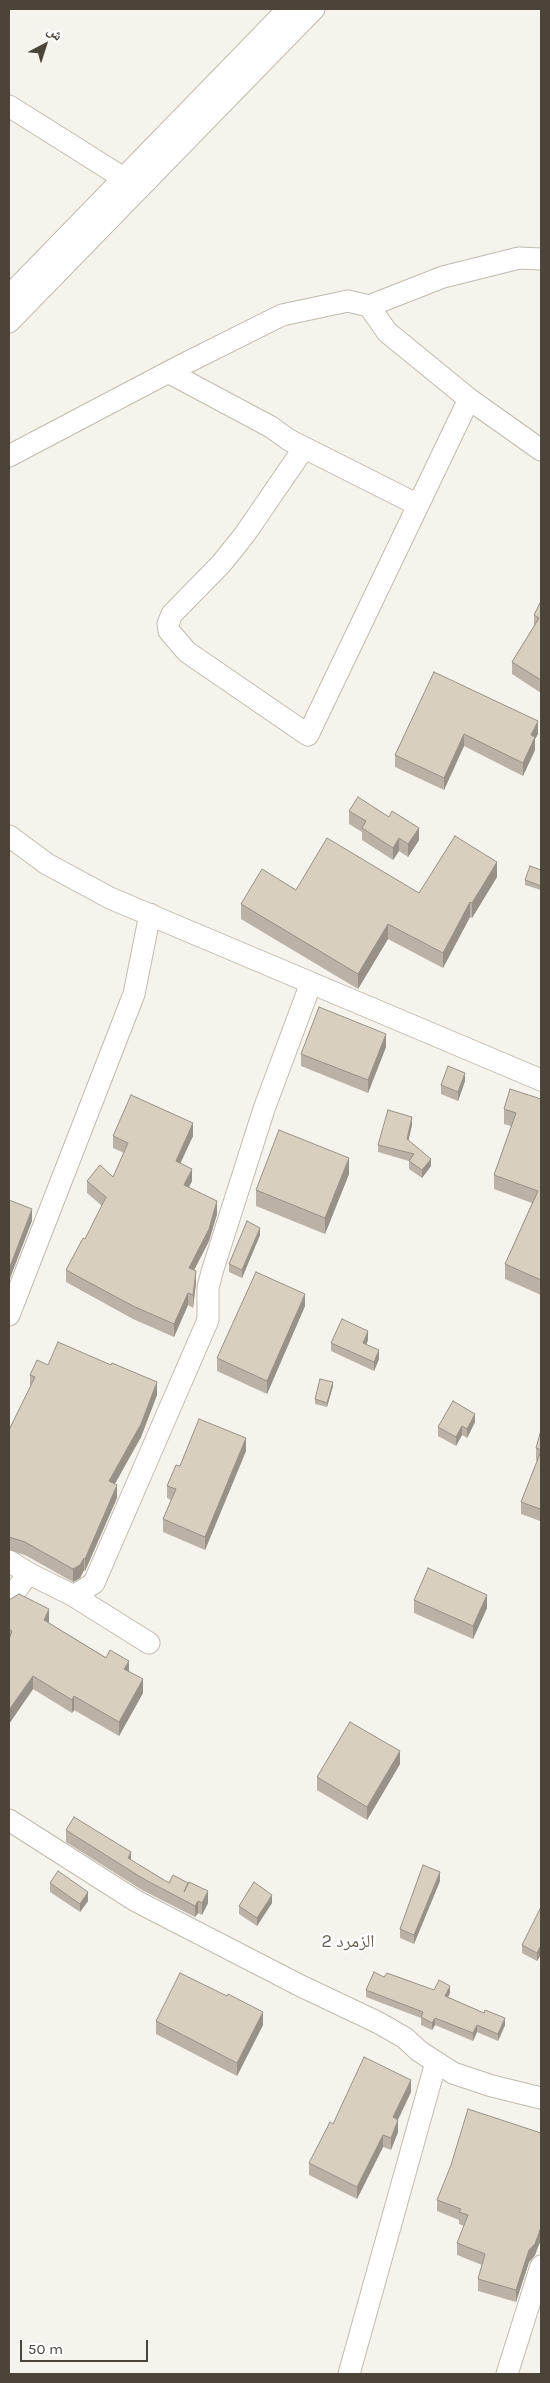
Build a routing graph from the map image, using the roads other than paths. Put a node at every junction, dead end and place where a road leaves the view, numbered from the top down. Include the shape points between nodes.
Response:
1 (314, 9) edge
2 (276, 12) edge
3 (9, 106) edge
4 (132, 183) junction
5 (541, 259) edge
6 (20, 285) edge
7 (369, 306) junction
8 (9, 322) edge
9 (168, 372) junction
10 (469, 399) junction
11 (304, 448) junction
12 (541, 450) edge
13 (9, 456) edge
14 (418, 505) junction
15 (9, 836) edge
16 (150, 914) junction
17 (311, 983) junction
18 (541, 1080) edge
19 (9, 1315) edge
20 (9, 1561) edge
21 (28, 1573) junction
22 (74, 1596) junction
23 (9, 1601) edge
24 (149, 1643) dead end
25 (9, 1820) edge
26 (436, 2062) junction
27 (541, 2098) edge
28 (541, 2266) edge
29 (349, 2374) edge
30 (507, 2374) edge

1 - 4 street
2 - 4 street
3 - 4 street
4 - 6 street
5 - 7 street via 519,258 443,277
6 - 8 street
7 - 9 street via 348,301 282,315
7 - 10 street via 387,332
9 - 11 street
9 - 13 street
10 - 12 street
10 - 14 street
11 - 14 street
11 - 14 street via 246,534 172,614 168,624 169,631 187,652 308,735
15 - 16 street via 47,864 110,898
16 - 17 street
16 - 19 street via 134,994
17 - 18 street
17 - 22 street via 264,1109 212,1272 208,1288 208,1320 94,1583
20 - 21 street
21 - 22 street
21 - 23 street
22 - 24 street
25 - 26 street via 136,1901 380,2023
26 - 27 street via 492,2086
26 - 29 street
28 - 30 street

